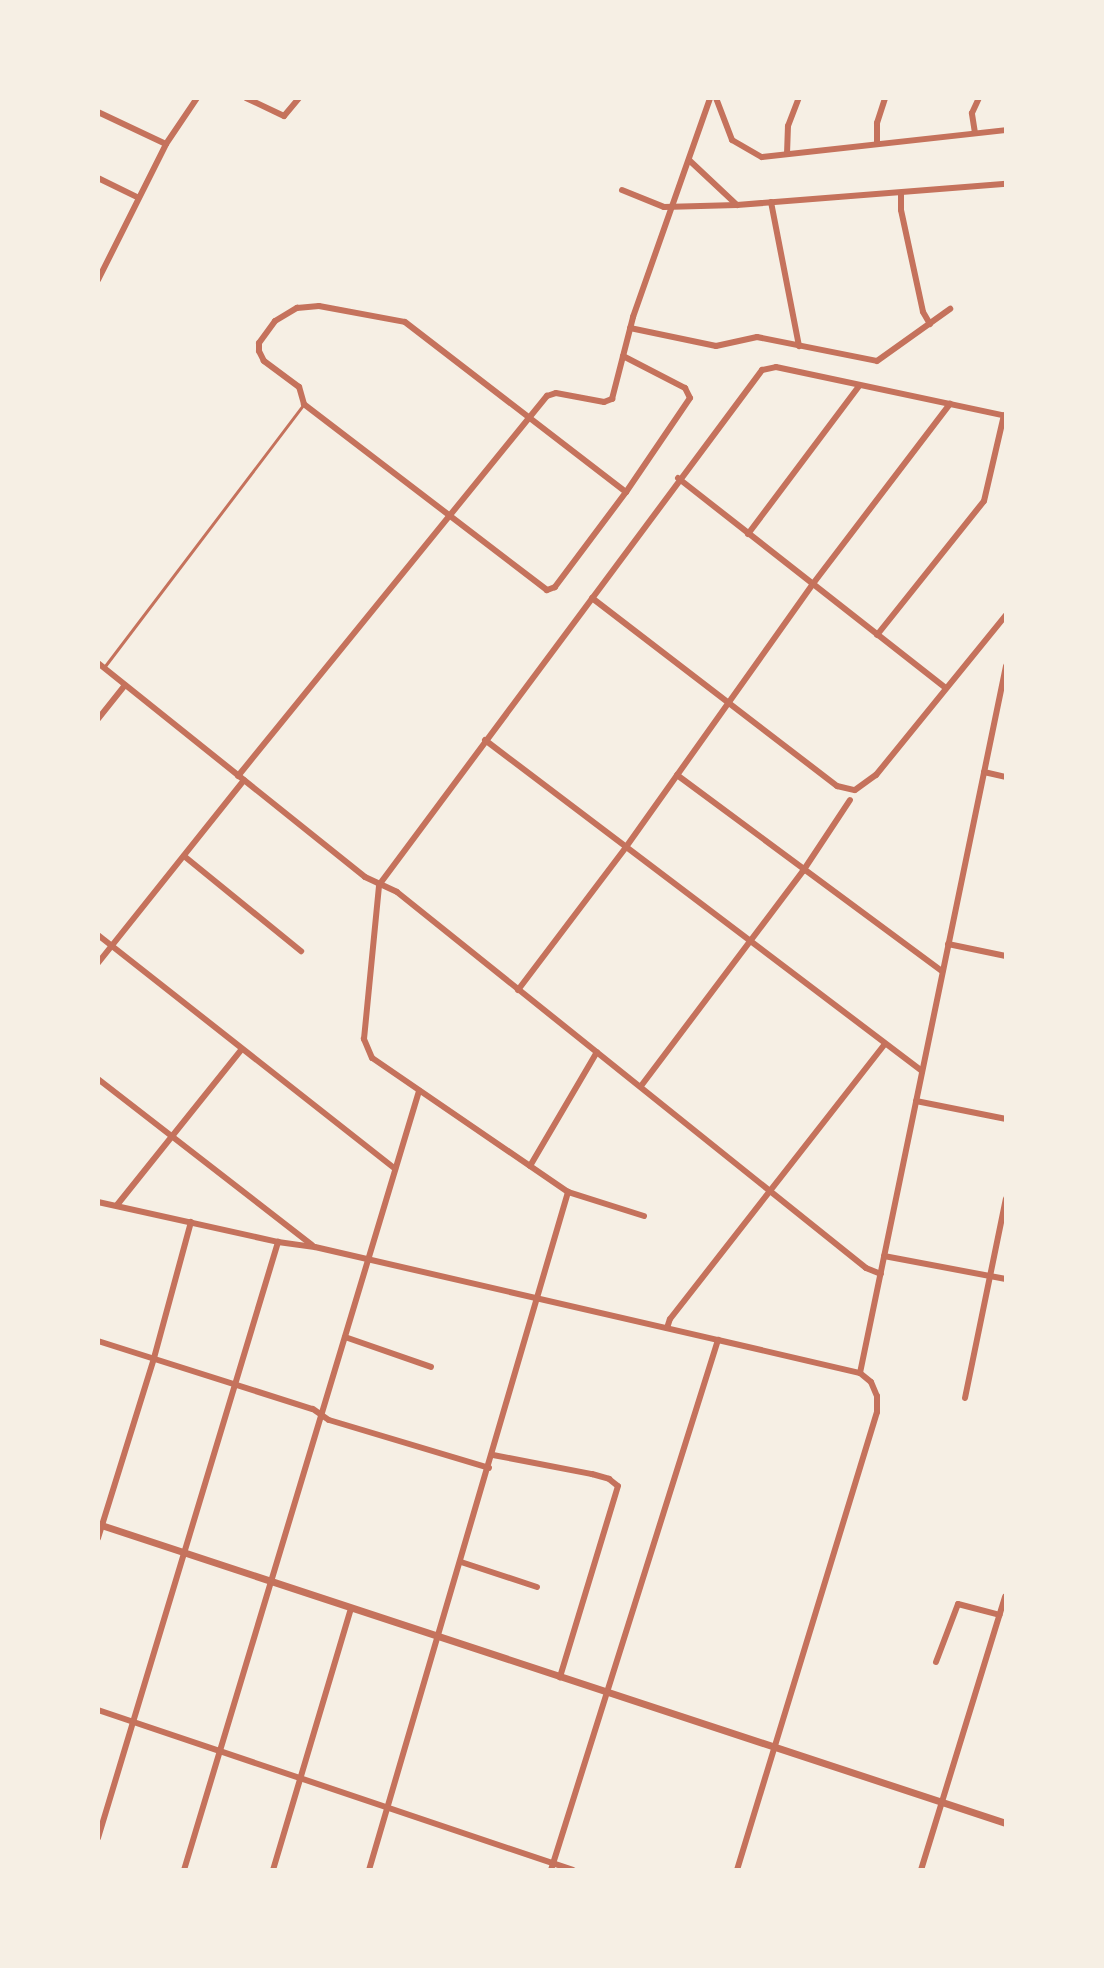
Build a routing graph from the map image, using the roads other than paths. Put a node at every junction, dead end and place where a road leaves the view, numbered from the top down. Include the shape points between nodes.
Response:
1 (197, 98) edge
2 (246, 98) edge
3 (299, 98) edge
4 (713, 98) edge
5 (799, 98) edge
6 (885, 98) edge
7 (979, 98) edge
8 (98, 112) edge
9 (1006, 130) edge
10 (975, 133) junction
11 (166, 144) junction
12 (877, 144) junction
13 (787, 154) junction
14 (689, 160) junction
15 (98, 178) edge
16 (1006, 184) edge
17 (622, 190) dead end
18 (901, 194) junction
19 (137, 197) junction
20 (771, 202) junction
21 (737, 205) junction
22 (673, 207) junction
23 (98, 280) edge
24 (950, 309) dead end
25 (930, 324) junction
26 (630, 328) junction
27 (799, 346) junction
28 (623, 356) junction
29 (859, 386) junction
30 (304, 404) junction
31 (950, 404) junction
32 (1005, 416) edge
33 (529, 418) junction
34 (678, 478) junction
35 (626, 492) junction
36 (450, 518) junction
37 (748, 534) junction
38 (812, 585) junction
39 (592, 598) junction
40 (1006, 615) edge
41 (877, 635) junction
42 (101, 665) edge
43 (1006, 666) edge
44 (125, 685) junction
45 (946, 688) junction
46 (728, 703) junction
47 (98, 719) edge
48 (485, 740) junction
49 (984, 772) junction
50 (677, 775) junction
51 (1006, 777) edge
52 (241, 778) junction
53 (850, 800) dead end
54 (626, 847) junction
55 (184, 856) junction
56 (803, 871) junction
57 (379, 885) junction
58 (98, 935) edge
59 (749, 941) junction
60 (948, 944) junction
61 (112, 946) junction
62 (301, 951) dead end
63 (1006, 956) edge
64 (98, 963) edge
65 (942, 971) junction
66 (518, 990) junction
67 (885, 1044) junction
68 (241, 1050) junction
69 (597, 1052) junction
70 (922, 1071) junction
71 (98, 1079) edge
72 (641, 1086) junction
73 (419, 1091) junction
74 (916, 1101) junction
75 (1006, 1119) edge
76 (172, 1137) junction
77 (530, 1166) junction
78 (395, 1169) junction
79 (774, 1191) junction
80 (568, 1192) junction
81 (1006, 1199) edge
82 (98, 1202) edge
83 (117, 1205) junction
84 (644, 1216) dead end
85 (191, 1222) junction
86 (278, 1242) junction
87 (315, 1247) junction
88 (884, 1256) junction
89 (368, 1260) junction
90 (881, 1274) junction
91 (991, 1276) junction
92 (1006, 1279) edge
93 (538, 1300) junction
94 (667, 1328) junction
95 (345, 1337) junction
96 (718, 1340) junction
97 (98, 1341) edge
98 (154, 1358) junction
99 (431, 1367) dead end
100 (860, 1373) junction
101 (234, 1385) junction
102 (965, 1398) dead end
103 (320, 1413) junction
104 (493, 1455) junction
105 (489, 1468) junction
106 (100, 1525) edge
107 (98, 1538) edge
108 (183, 1552) junction
109 (461, 1562) junction
110 (270, 1581) junction
111 (537, 1587) dead end
112 (1005, 1597) edge
113 (351, 1608) junction
114 (1000, 1615) junction
115 (439, 1637) junction
116 (936, 1662) dead end
117 (560, 1677) junction
118 (606, 1692) junction
119 (98, 1710) edge
120 (131, 1721) junction
121 (776, 1748) junction
122 (220, 1751) junction
123 (300, 1778) junction
124 (942, 1801) junction
125 (387, 1808) junction
126 (1006, 1823) edge
127 (98, 1838) edge
128 (552, 1867) edge
129 (184, 1870) edge
130 (273, 1870) edge
131 (369, 1870) edge
132 (573, 1870) edge
133 (737, 1870) edge
134 (921, 1870) edge

1 - 11 street
2 - 3 street via 284,116
4 - 13 street via 726,130 743,149 762,157
4 - 14 street
5 - 13 street via 788,126
6 - 12 street
7 - 10 street via 972,119
8 - 11 street
9 - 10 street
10 - 12 street
11 - 19 street
12 - 13 street
14 - 21 street
14 - 22 street
15 - 19 street
16 - 18 street
17 - 22 street
18 - 20 street
18 - 25 street via 923,312
19 - 23 street
20 - 21 street
20 - 27 street
21 - 22 street
22 - 26 street
24 - 25 street
25 - 27 street via 877,361
26 - 27 street via 716,346 752,337
26 - 28 street
28 - 33 street via 608,402 551,394
28 - 35 street via 685,388 690,398
29 - 31 street
29 - 34 street via 765,369
29 - 37 street
30 - 33 street via 299,387 260,357 259,343 283,314 319,306 405,322
30 - 36 street
30 - 42 lane
31 - 32 street
31 - 38 street
32 - 41 street via 984,501
33 - 35 street
33 - 36 street
34 - 37 street
34 - 39 street
35 - 36 street via 551,589 540,588
36 - 52 street
37 - 38 street
38 - 41 street
38 - 46 street
39 - 46 street
39 - 48 street
40 - 45 street
41 - 45 street
42 - 44 street
43 - 49 street
44 - 47 street
44 - 52 street
45 - 46 street via 876,775 855,790 837,786
46 - 50 street
48 - 54 street
48 - 57 street
49 - 51 street
49 - 60 street
50 - 54 street
50 - 56 street
52 - 55 street
52 - 57 street
53 - 56 street
54 - 59 street
54 - 66 street
55 - 61 street
55 - 62 street
56 - 59 street
56 - 65 street
57 - 66 street via 397,892
57 - 73 street via 364,1039 372,1058
58 - 61 street
59 - 67 street
59 - 72 street
60 - 63 street
60 - 65 street
61 - 64 street
61 - 68 street
65 - 70 street
66 - 69 street
67 - 70 street
67 - 79 street
68 - 76 street
68 - 78 street
69 - 72 street
69 - 77 street
70 - 74 street
71 - 76 street
72 - 79 street
73 - 77 street
73 - 78 street
74 - 75 street
74 - 88 street
76 - 83 street
76 - 87 street
77 - 80 street
78 - 89 street
79 - 90 street via 866,1268
79 - 94 street
80 - 84 street
80 - 93 street
81 - 91 street
82 - 83 street
83 - 85 street
85 - 86 street
85 - 98 street
86 - 87 street
86 - 101 street
87 - 89 street
88 - 90 street
88 - 91 street
89 - 93 street
89 - 95 street
90 - 100 street
91 - 92 street
91 - 102 street
93 - 94 street
93 - 104 street
94 - 96 street
95 - 99 street
95 - 103 street
96 - 100 street
96 - 118 street
97 - 98 street
98 - 101 street
98 - 106 street
100 - 121 street via 871,1382 877,1412
101 - 103 street
101 - 108 street
103 - 105 street
103 - 110 street
104 - 105 street
104 - 117 street via 592,1474 618,1486
105 - 109 street
106 - 107 street
106 - 108 street
108 - 110 street
108 - 120 street
109 - 111 street
109 - 115 street
110 - 113 street
110 - 122 street
112 - 114 street
113 - 115 street
113 - 123 street
114 - 116 street via 958,1604
114 - 124 street
115 - 117 street
115 - 125 street
117 - 118 street
118 - 121 street
118 - 128 street
119 - 120 street
120 - 122 street
120 - 127 street
121 - 124 street
121 - 133 street
122 - 123 street
122 - 129 street
123 - 125 street
123 - 130 street
124 - 126 street
124 - 134 street
125 - 128 street
125 - 131 street
128 - 132 street

